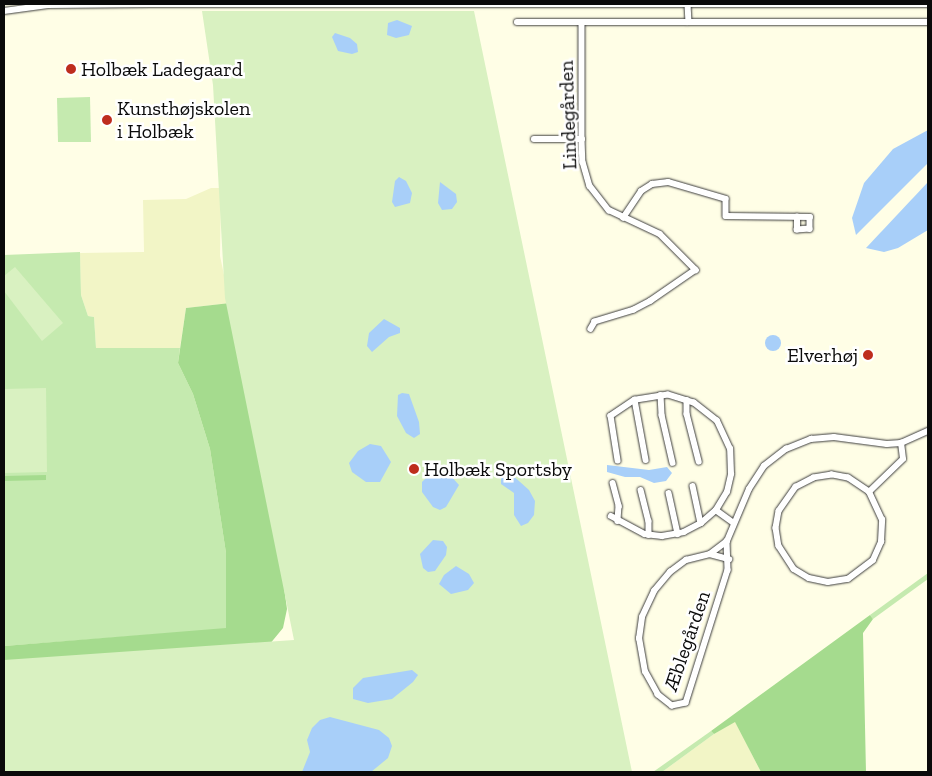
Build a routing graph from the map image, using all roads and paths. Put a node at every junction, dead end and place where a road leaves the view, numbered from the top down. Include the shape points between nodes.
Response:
1 (149, 4) edge
2 (688, 4) edge
3 (928, 4) edge
4 (4, 11) edge
5 (517, 22) dead end
6 (582, 22) junction
7 (688, 22) junction
8 (928, 22) edge
9 (534, 139) dead end
10 (582, 139) junction
11 (797, 217) dead end
12 (623, 218) junction
13 (591, 328) dead end
14 (661, 395) junction
15 (635, 400) junction
16 (687, 400) junction
17 (928, 431) edge
18 (901, 443) junction
19 (618, 460) dead end
20 (646, 460) dead end
21 (699, 461) dead end
22 (673, 463) dead end
23 (614, 483) dead end
24 (694, 486) dead end
25 (641, 490) dead end
26 (869, 492) junction
27 (669, 493) dead end
28 (716, 510) junction
29 (611, 516) dead end
30 (618, 521) junction
31 (701, 523) junction
32 (734, 524) junction
33 (678, 534) junction
34 (649, 535) junction
35 (726, 541) junction
36 (710, 554) junction
37 (729, 559) junction

1 - 2 street
1 - 4 street via 48,5
2 - 3 street
2 - 7 street
5 - 6 street
6 - 7 street
6 - 10 street, Lindegården
7 - 8 street
9 - 10 street
10 - 12 street, Lindegården via 583,162 590,186 599,200
11 - 12 street via 726,216 726,199 668,182 644,189
12 - 13 street, Lindegården via 666,238 696,270 642,306 595,322
14 - 15 street
14 - 16 street
14 - 22 street
15 - 19 street via 611,416
15 - 20 street
16 - 21 street via 687,414
16 - 28 street via 716,421 730,449 730,482
17 - 18 street
18 - 26 street via 903,459
18 - 32 street via 880,444 824,437 790,447 771,459 757,475
23 - 30 street via 619,506
24 - 31 street
25 - 34 street
26 - 26 street via 848,478 832,475 814,478 796,487 779,511 776,528 779,546 794,569 809,578 828,582 848,579 873,560 882,542 882,520
27 - 33 street
28 - 31 street
28 - 32 street
29 - 30 street
30 - 34 street
31 - 33 street
32 - 35 street
33 - 34 street
35 - 36 street, Æblegården
35 - 37 street, Æblegården
36 - 37 street, Æblegården
36 - 37 street, Æblegården via 686,560 670,572 657,586 642,617 639,639 644,672 658,695 672,706 686,703

